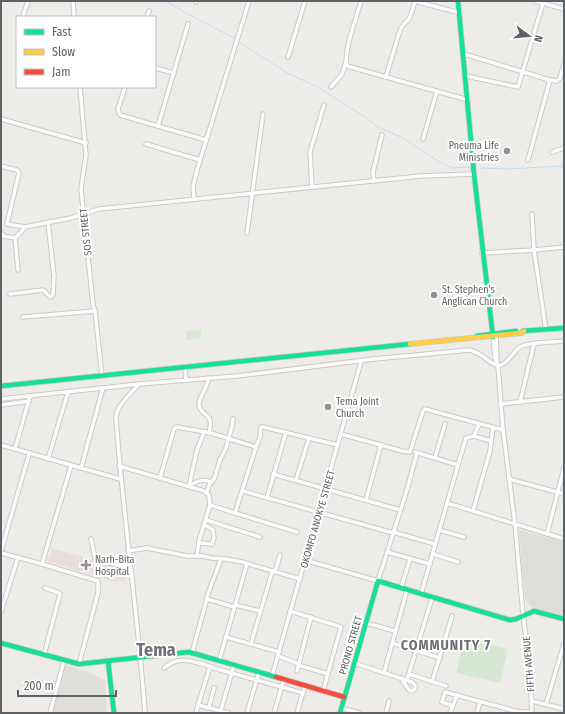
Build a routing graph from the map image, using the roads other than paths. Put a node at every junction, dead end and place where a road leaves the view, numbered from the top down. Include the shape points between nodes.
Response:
1 (28, 1) edge
2 (73, 1) edge
3 (249, 1) edge
4 (305, 1) edge
5 (361, 1) edge
6 (458, 1) edge
7 (535, 1) edge
8 (557, 1) edge
9 (543, 3) junction
10 (555, 6) junction
11 (564, 9) edge
12 (149, 11) dead end
13 (460, 13) junction
14 (23, 16) edge
15 (74, 16) edge
16 (147, 16) edge
17 (188, 24) dead end
18 (464, 54) junction
19 (288, 57) dead end
20 (346, 61) junction
21 (564, 64) edge
22 (156, 68) edge
23 (523, 72) junction
24 (174, 73) junction
25 (563, 74) edge
26 (466, 76) junction
27 (386, 77) junction
28 (550, 80) junction
29 (331, 87) dead end
30 (80, 88) edge
31 (125, 88) edge
32 (437, 91) junction
33 (468, 100) junction
34 (324, 106) dead end
35 (263, 114) dead end
36 (1, 119) edge
37 (158, 126) junction
38 (382, 135) dead end
39 (424, 139) dead end
40 (206, 140) junction
41 (86, 143) junction
42 (146, 144) dead end
43 (564, 148) edge
44 (552, 152) dead end
45 (200, 160) junction
46 (528, 160) dead end
47 (1, 166) edge
48 (474, 174) junction
49 (374, 181) junction
50 (312, 187) junction
51 (252, 193) junction
52 (194, 199) junction
53 (83, 214) junction
54 (532, 214) dead end
55 (48, 222) junction
56 (1, 223) edge
57 (7, 224) junction
58 (24, 227) junction
59 (247, 233) dead end
60 (1, 234) edge
61 (15, 238) junction
62 (564, 247) edge
63 (534, 250) junction
64 (482, 253) junction
65 (18, 270) dead end
66 (10, 294) dead end
67 (95, 311) junction
68 (23, 317) dead end
69 (564, 328) edge
70 (546, 330) junction
71 (494, 335) junction
72 (564, 341) edge
73 (534, 344) junction
74 (361, 362) junction
75 (498, 366) junction
76 (185, 367) junction
77 (102, 376) junction
78 (208, 378) junction
79 (186, 380) junction
80 (139, 384) junction
81 (1, 386) edge
82 (103, 388) junction
83 (68, 392) junction
84 (30, 396) junction
85 (564, 397) edge
86 (1, 399) edge
87 (29, 401) junction
88 (520, 402) junction
89 (1, 404) edge
90 (500, 404) junction
91 (233, 419) dead end
92 (445, 424) dead end
93 (479, 424) junction
94 (493, 428) junction
95 (503, 430) junction
96 (204, 432) junction
97 (286, 432) junction
98 (209, 433) junction
99 (342, 434) junction
100 (474, 436) junction
101 (309, 438) junction
102 (228, 440) junction
103 (491, 441) junction
104 (1, 445) edge
105 (338, 445) junction
106 (381, 445) junction
107 (256, 448) junction
108 (15, 450) junction
109 (410, 452) junction
110 (417, 453) junction
111 (29, 454) junction
112 (435, 458) junction
113 (48, 459) junction
114 (458, 465) junction
115 (71, 466) junction
116 (119, 466) junction
117 (82, 468) junction
118 (564, 468) edge
119 (273, 474) junction
120 (160, 478) junction
121 (120, 479) junction
122 (509, 479) junction
123 (296, 480) junction
124 (212, 482) junction
125 (190, 486) junction
126 (326, 489) junction
127 (242, 490) junction
128 (207, 492) junction
129 (557, 492) junction
130 (564, 494) edge
131 (267, 498) junction
132 (366, 500) junction
133 (448, 503) junction
134 (210, 505) junction
135 (400, 510) junction
136 (473, 511) junction
137 (235, 513) junction
138 (319, 513) junction
139 (206, 520) junction
140 (515, 524) junction
141 (205, 525) junction
142 (440, 530) junction
143 (297, 532) dead end
144 (393, 532) junction
145 (547, 534) junction
146 (260, 537) dead end
147 (464, 537) dead end
148 (90, 539) dead end
149 (564, 539) edge
150 (200, 543) junction
151 (435, 544) junction
152 (128, 551) junction
153 (1, 552) edge
154 (387, 552) junction
155 (433, 554) junction
156 (280, 555) dead end
157 (197, 556) junction
158 (18, 557) junction
159 (221, 558) junction
160 (410, 559) junction
161 (305, 560) junction
162 (458, 562) dead end
163 (42, 564) junction
164 (247, 564) junction
165 (430, 564) junction
166 (130, 568) junction
167 (273, 572) junction
168 (300, 579) junction
169 (378, 582) junction
170 (45, 588) dead end
171 (401, 588) junction
172 (407, 590) junction
173 (421, 594) junction
174 (432, 598) junction
175 (207, 599) junction
176 (234, 606) junction
177 (260, 611) junction
178 (1, 612) edge
179 (290, 612) junction
180 (522, 615) junction
181 (452, 616) dead end
182 (311, 617) junction
183 (564, 619) edge
184 (366, 623) junction
185 (395, 631) junction
186 (226, 637) junction
187 (1, 643) edge
188 (392, 643) junction
189 (251, 644) junction
190 (564, 644) edge
191 (416, 651) junction
192 (192, 653) junction
193 (279, 654) junction
194 (44, 656) junction
195 (141, 657) junction
196 (440, 658) junction
197 (64, 660) junction
198 (108, 661) junction
199 (219, 661) junction
200 (354, 663) junction
201 (79, 664) junction
202 (299, 664) junction
203 (234, 665) junction
204 (212, 667) junction
205 (164, 668) dead end
206 (297, 671) dead end
207 (259, 672) junction
208 (384, 672) junction
209 (232, 673) junction
210 (328, 674) junction
211 (409, 674) junction
212 (272, 676) junction
213 (401, 678) junction
214 (284, 679) junction
215 (256, 680) junction
216 (407, 680) junction
217 (432, 682) junction
218 (305, 686) junction
219 (446, 686) dead end
220 (281, 687) junction
221 (214, 688) dead end
222 (323, 691) junction
223 (303, 693) junction
224 (457, 695) junction
225 (344, 697) junction
226 (390, 701) dead end
227 (532, 701) junction
228 (480, 702) junction
229 (546, 704) junction
230 (198, 705) junction
231 (453, 706) junction
232 (209, 707) junction
233 (564, 709) edge
234 (340, 711) edge
235 (504, 711) edge
236 (221, 712) edge
237 (50, 713) edge
238 (114, 713) edge
239 (146, 713) edge
240 (196, 713) edge
241 (229, 713) edge
242 (247, 713) edge
243 (274, 713) edge
244 (297, 713) edge
245 (359, 713) edge
246 (386, 713) edge
247 (450, 713) edge
248 (477, 713) edge
249 (532, 713) edge

1 - 14 street
2 - 15 street
3 - 40 street
4 - 19 street
5 - 20 street
6 - 13 street
7 - 9 street
8 - 10 street
9 - 10 street
9 - 23 street
10 - 11 street
12 - 16 street
13 - 18 street
13 - 27 street via 415,1 412,14 400,30
17 - 24 street
18 - 23 street
18 - 26 street
20 - 27 street via 349,67
20 - 29 street via 342,74
21 - 25 street
22 - 24 street
23 - 26 street via 518,87
23 - 28 street
24 - 37 street
25 - 28 street via 557,81
26 - 33 street
27 - 32 street
28 - 46 street
30 - 41 street, SOS STREET
31 - 37 street via 118,109 119,114
32 - 33 street
32 - 39 street
33 - 48 street
34 - 50 street via 310,152
35 - 51 street
36 - 41 street
37 - 40 street
38 - 49 street via 373,172
40 - 45 street
41 - 53 street, SOS STREET via 86,163 80,184
42 - 45 street
43 - 44 street
45 - 52 street via 193,187
47 - 57 street via 20,173
48 - 49 street
48 - 64 street
49 - 50 street
50 - 51 street
51 - 52 street
51 - 59 street
52 - 53 street via 100,209
53 - 55 street
53 - 67 street, SOS STREET
54 - 63 street
55 - 58 street
55 - 66 street via 54,276 53,295 50,297 43,290
56 - 57 street
57 - 58 street
58 - 61 street
60 - 61 street via 7,238
61 - 65 street
62 - 63 street
63 - 64 street
63 - 70 street
64 - 71 street
67 - 68 street
67 - 77 street, SOS STREET
69 - 70 street
70 - 71 street
71 - 75 street, FIFTH AVENUE
71 - 76 street
72 - 73 street
73 - 75 street via 521,347 508,362
73 - 88 street
74 - 75 street via 469,350 478,352
74 - 78 street
74 - 99 street, OKOMFO ANOKYE STREET
75 - 90 street, FIFTH AVENUE
76 - 77 street
76 - 79 street
77 - 81 street
78 - 79 street
78 - 98 street via 199,404 203,414 209,417 211,422
79 - 80 street
80 - 82 street
80 - 116 street via 120,405 116,415
82 - 83 street
82 - 117 street
83 - 84 street
83 - 113 street
84 - 86 street
84 - 87 street
85 - 88 street
87 - 89 street
87 - 108 street
88 - 90 street
90 - 95 street, FIFTH AVENUE
91 - 102 street
92 - 112 street
93 - 94 street
93 - 100 street
93 - 109 street via 425,409
94 - 95 street
94 - 103 street
95 - 122 street, FIFTH AVENUE
96 - 98 street
96 - 120 street via 178,427 174,429
96 - 125 street via 197,450
97 - 101 street
97 - 107 street via 261,427
97 - 119 street
98 - 102 street
99 - 105 street, OKOMFO ANOKYE STREET
99 - 106 street
100 - 103 street
100 - 114 street via 466,438
101 - 105 street
101 - 123 street
102 - 107 street
102 - 124 street
103 - 136 street
104 - 108 street
105 - 126 street, OKOMFO ANOKYE STREET
106 - 109 street
106 - 132 street
107 - 127 street
108 - 111 street
109 - 110 street
110 - 112 street
110 - 135 street
111 - 113 street
111 - 153 street
112 - 114 street
113 - 115 street
114 - 133 street
115 - 117 street
115 - 163 street
116 - 120 street
116 - 121 street
117 - 121 street
118 - 129 street
119 - 123 street
119 - 131 street
120 - 125 street
121 - 152 street
122 - 129 street
122 - 140 street, FIFTH AVENUE
123 - 126 street
124 - 125 street via 197,480
124 - 128 street
125 - 128 street
126 - 132 street
126 - 138 street, OKOMFO ANOKYE STREET
127 - 131 street
127 - 137 street
128 - 134 street
129 - 130 street
129 - 145 street
131 - 138 street
132 - 135 street
133 - 136 street
133 - 142 street
134 - 137 street
134 - 139 street
135 - 144 street
136 - 140 street
137 - 143 street
138 - 144 street
138 - 161 street, OKOMFO ANOKYE STREET
139 - 141 street
139 - 146 street
140 - 145 street
140 - 180 street, FIFTH AVENUE
141 - 150 street via 202,528
141 - 150 street via 213,529 214,540 212,544
142 - 147 street
142 - 151 street
144 - 151 street
144 - 154 street
145 - 149 street
148 - 166 street via 97,560
150 - 157 street
151 - 155 street
152 - 157 street via 147,548
152 - 166 street
153 - 158 street
154 - 160 street
154 - 169 street
155 - 162 street
155 - 165 street
156 - 167 street
157 - 159 street
158 - 163 street
158 - 178 street
159 - 164 street
159 - 175 street
160 - 165 street
160 - 171 street
161 - 168 street, OKOMFO ANOKYE STREET
161 - 169 street
163 - 201 street via 98,582 98,593
164 - 167 street
164 - 176 street
165 - 173 street
166 - 195 street
167 - 168 street
167 - 177 street
168 - 179 street, OKOMFO ANOKYE STREET
169 - 171 street
169 - 184 street, PRONO STREET
170 - 194 street via 60,594
171 - 172 street
172 - 173 street
172 - 185 street
173 - 174 street
174 - 180 street via 510,620
174 - 191 street
175 - 176 street
175 - 192 street
176 - 177 street
176 - 186 street
177 - 189 street
179 - 182 street
179 - 193 street, OKOMFO ANOKYE STREET
180 - 183 street via 534,611
180 - 227 street, FIFTH AVENUE
181 - 196 street
182 - 202 street
182 - 210 street via 342,627
184 - 185 street
184 - 200 street, PRONO STREET
185 - 188 street
186 - 189 street
186 - 199 street
187 - 194 street
188 - 191 street
188 - 208 street
189 - 193 street
190 - 229 street
191 - 196 street
191 - 211 street
192 - 195 street
192 - 199 street
193 - 202 street
193 - 212 street, OKOMFO ANOKYE STREET
194 - 197 street
195 - 198 street
195 - 239 street
196 - 217 street
197 - 201 street
197 - 237 street
198 - 201 street
198 - 238 street
199 - 203 street
200 - 208 street
200 - 225 street, PRONO STREET
202 - 206 street
202 - 210 street
203 - 207 street
203 - 209 street
204 - 205 street via 188,660 171,662
204 - 209 street
204 - 230 street via 209,668
207 - 212 street
207 - 215 street
208 - 213 street
209 - 215 street
209 - 236 street
210 - 222 street
211 - 216 street
211 - 217 street
212 - 214 street
213 - 216 street
213 - 216 street via 408,690 412,691 416,685
214 - 218 street
214 - 220 street
215 - 220 street
215 - 242 street
217 - 219 street
218 - 222 street
218 - 223 street
220 - 223 street
220 - 243 street
221 - 232 street
222 - 225 street
223 - 244 street
224 - 228 street
224 - 231 street
224 - 231 street via 445,692 442,702
225 - 234 street, PRONO STREET
226 - 246 street
227 - 229 street
227 - 249 street, FIFTH AVENUE
228 - 235 street
228 - 248 street
229 - 233 street
230 - 232 street
230 - 240 street
231 - 247 street
232 - 236 street
234 - 245 street
235 - 249 street
236 - 241 street

